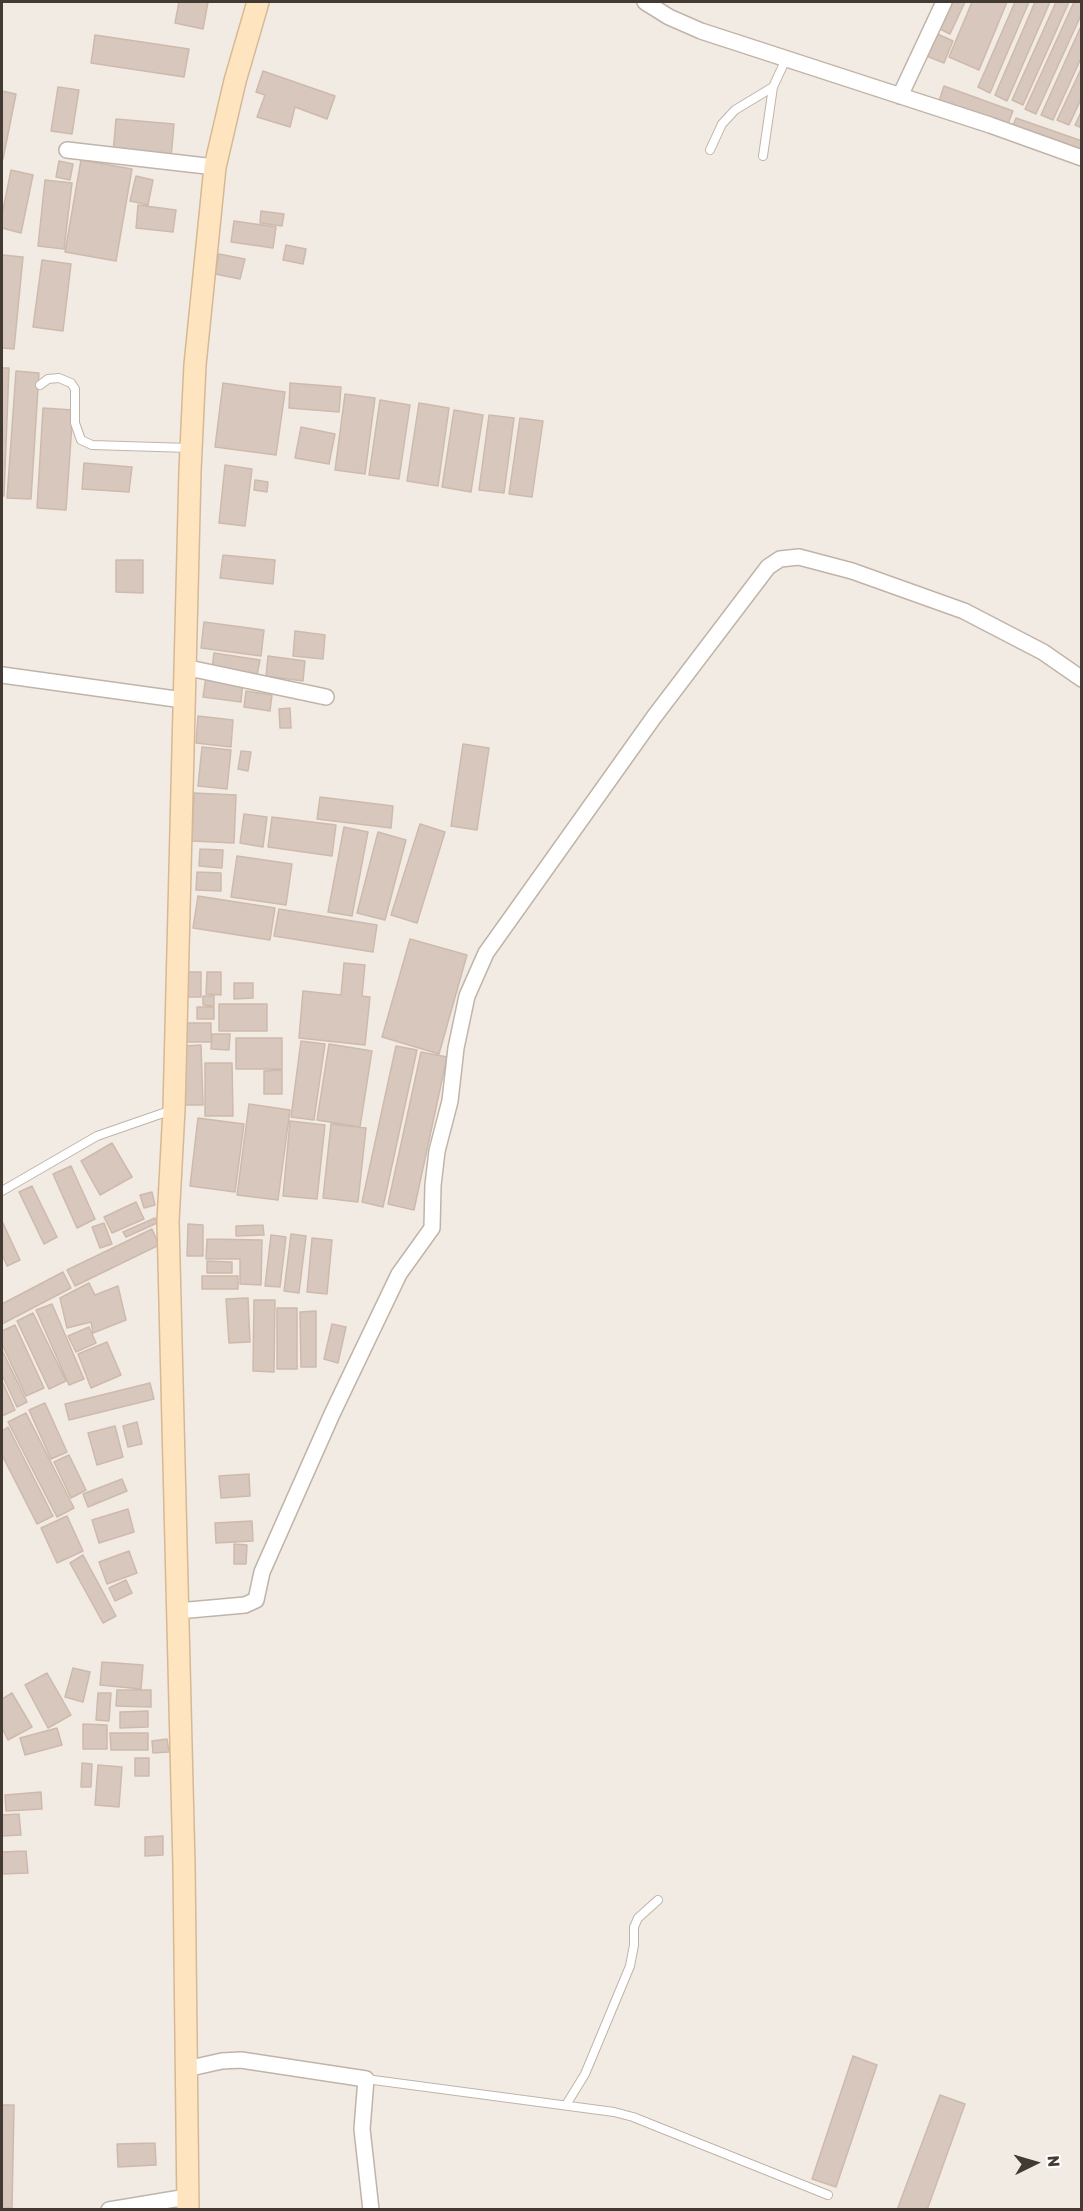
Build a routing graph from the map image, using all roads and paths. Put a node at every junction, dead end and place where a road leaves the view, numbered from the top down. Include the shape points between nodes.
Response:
1 (258, 2) edge
2 (645, 2) edge
3 (944, 2) edge
4 (786, 59) junction
5 (773, 87) junction
6 (900, 96) junction
7 (67, 150) dead end
8 (710, 150) dead end
9 (763, 156) dead end
10 (1082, 158) edge
11 (215, 167) junction
12 (40, 384) dead end
13 (191, 448) junction
14 (184, 667) junction
15 (2, 675) edge
16 (1082, 679) edge
17 (326, 697) dead end
18 (183, 700) junction
19 (174, 1109) junction
20 (2, 1191) edge
21 (178, 1611) junction
22 (658, 1900) dead end
23 (186, 2069) junction
24 (366, 2079) junction
25 (566, 2104) junction
26 (828, 2195) dead end
27 (187, 2203) edge
28 (109, 2210) edge
29 (371, 2210) edge

1 - 11 main road
2 - 4 street via 701,31
3 - 6 street
4 - 5 lane
4 - 6 street
5 - 8 lane via 735,110 722,124
5 - 9 lane
6 - 10 street
7 - 11 street
11 - 13 main road via 195,365
12 - 13 lane via 59,378 71,383 75,389 75,423 81,440 92,445
13 - 14 main road
14 - 17 street
14 - 18 main road
15 - 18 street
16 - 21 street via 1043,652 964,610 799,557 780,559 768,567 654,717 486,953 466,996 450,1101 437,1151 432,1228 399,1274 332,1414 262,1572 256,1600 245,1605
18 - 19 main road
19 - 20 lane via 97,1136
19 - 21 main road via 168,1221
21 - 23 main road
22 - 25 lane via 638,1918 626,1975 585,2074
23 - 24 street via 241,2060
23 - 27 main road
24 - 25 lane
24 - 29 street via 362,2129
25 - 26 lane via 633,2117
27 - 28 street

